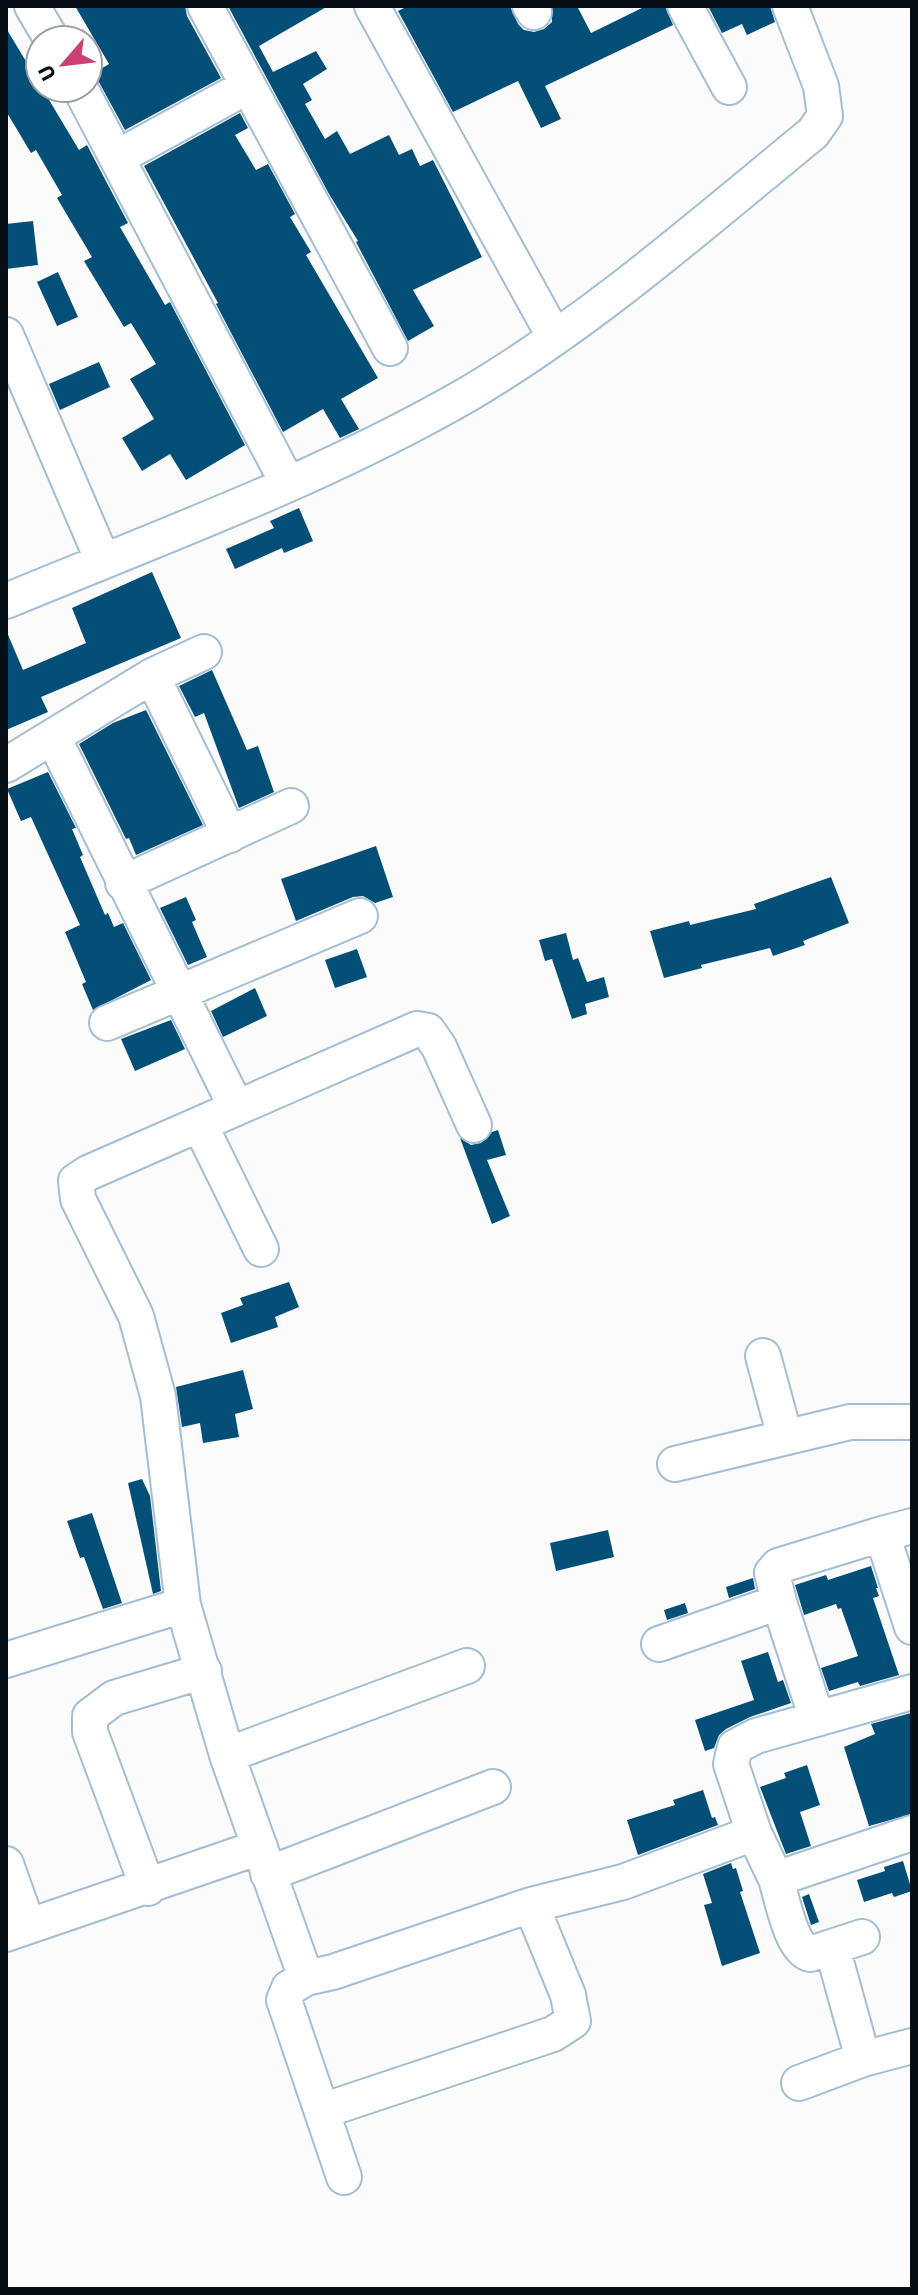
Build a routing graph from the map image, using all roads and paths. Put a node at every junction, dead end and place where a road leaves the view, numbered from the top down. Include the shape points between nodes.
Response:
1 (32, 6) edge
2 (205, 6) edge
3 (372, 6) edge
4 (685, 6) edge
5 (790, 6) edge
6 (43, 24) edge
7 (248, 86) junction
8 (729, 87) dead end
9 (89, 104) edge
10 (118, 157) junction
11 (6, 335) edge
12 (554, 336) junction
13 (390, 348) dead end
14 (288, 484) junction
15 (103, 561) junction
16 (6, 601) edge
17 (204, 652) dead end
18 (152, 676) junction
19 (53, 737) junction
20 (7, 763) edge
21 (291, 806) dead end
22 (230, 835) junction
23 (123, 883) junction
24 (360, 916) dead end
25 (179, 991) junction
26 (107, 1023) dead end
27 (236, 1107) junction
28 (200, 1125) junction
29 (474, 1125) dead end
30 (261, 1249) dead end
31 (763, 1356) dead end
32 (912, 1422) edge
33 (785, 1437) junction
34 (675, 1464) dead end
35 (897, 1530) edge
36 (779, 1602) junction
37 (183, 1605) junction
38 (912, 1627) edge
39 (659, 1644) dead end
40 (6, 1660) edge
41 (467, 1666) dead end
42 (204, 1671) junction
43 (912, 1692) edge
44 (817, 1719) junction
45 (227, 1755) junction
46 (493, 1787) dead end
47 (754, 1833) junction
48 (912, 1833) edge
49 (264, 1860) junction
50 (6, 1864) edge
51 (776, 1879) junction
52 (148, 1888) junction
53 (531, 1905) junction
54 (17, 1930) edge
55 (306, 1978) junction
56 (912, 2046) edge
57 (863, 2059) junction
58 (799, 2083) dead end
59 (322, 2111) junction
60 (344, 2177) dead end

1 - 6 street
2 - 7 street
3 - 12 street
4 - 8 street
5 - 12 street via 821,86 825,116 813,133
7 - 10 street
7 - 13 street
9 - 10 street
10 - 14 street
11 - 15 street
12 - 14 street via 472,392
14 - 15 street
15 - 16 street
17 - 18 street
18 - 19 street
18 - 22 street
19 - 20 street
19 - 23 street
21 - 22 street
22 - 23 street
23 - 25 street
24 - 25 street
25 - 26 street
25 - 27 street
27 - 28 street
27 - 29 street via 417,1029 428,1031 439,1047
28 - 30 street
28 - 37 street via 76,1181 78,1199 136,1316 158,1396
31 - 33 street
32 - 33 street via 850,1422
33 - 34 street
35 - 36 street via 778,1566 772,1573
35 - 38 street
36 - 39 street
36 - 44 street
37 - 40 street
37 - 42 street
41 - 45 street
42 - 45 street
42 - 52 street via 114,1698 90,1716 90,1732
43 - 44 street
44 - 47 street via 735,1747 731,1764
45 - 49 street
46 - 49 street
47 - 51 street
47 - 53 street via 623,1882
48 - 51 street
49 - 52 street
49 - 55 street
50 - 54 street
51 - 57 street via 799,1948 810,1954 847,1942
52 - 54 street
53 - 55 street
53 - 59 street via 568,1995 573,2021 553,2034
55 - 59 street via 289,1988 284,2000
56 - 57 street
57 - 58 street
59 - 60 street

